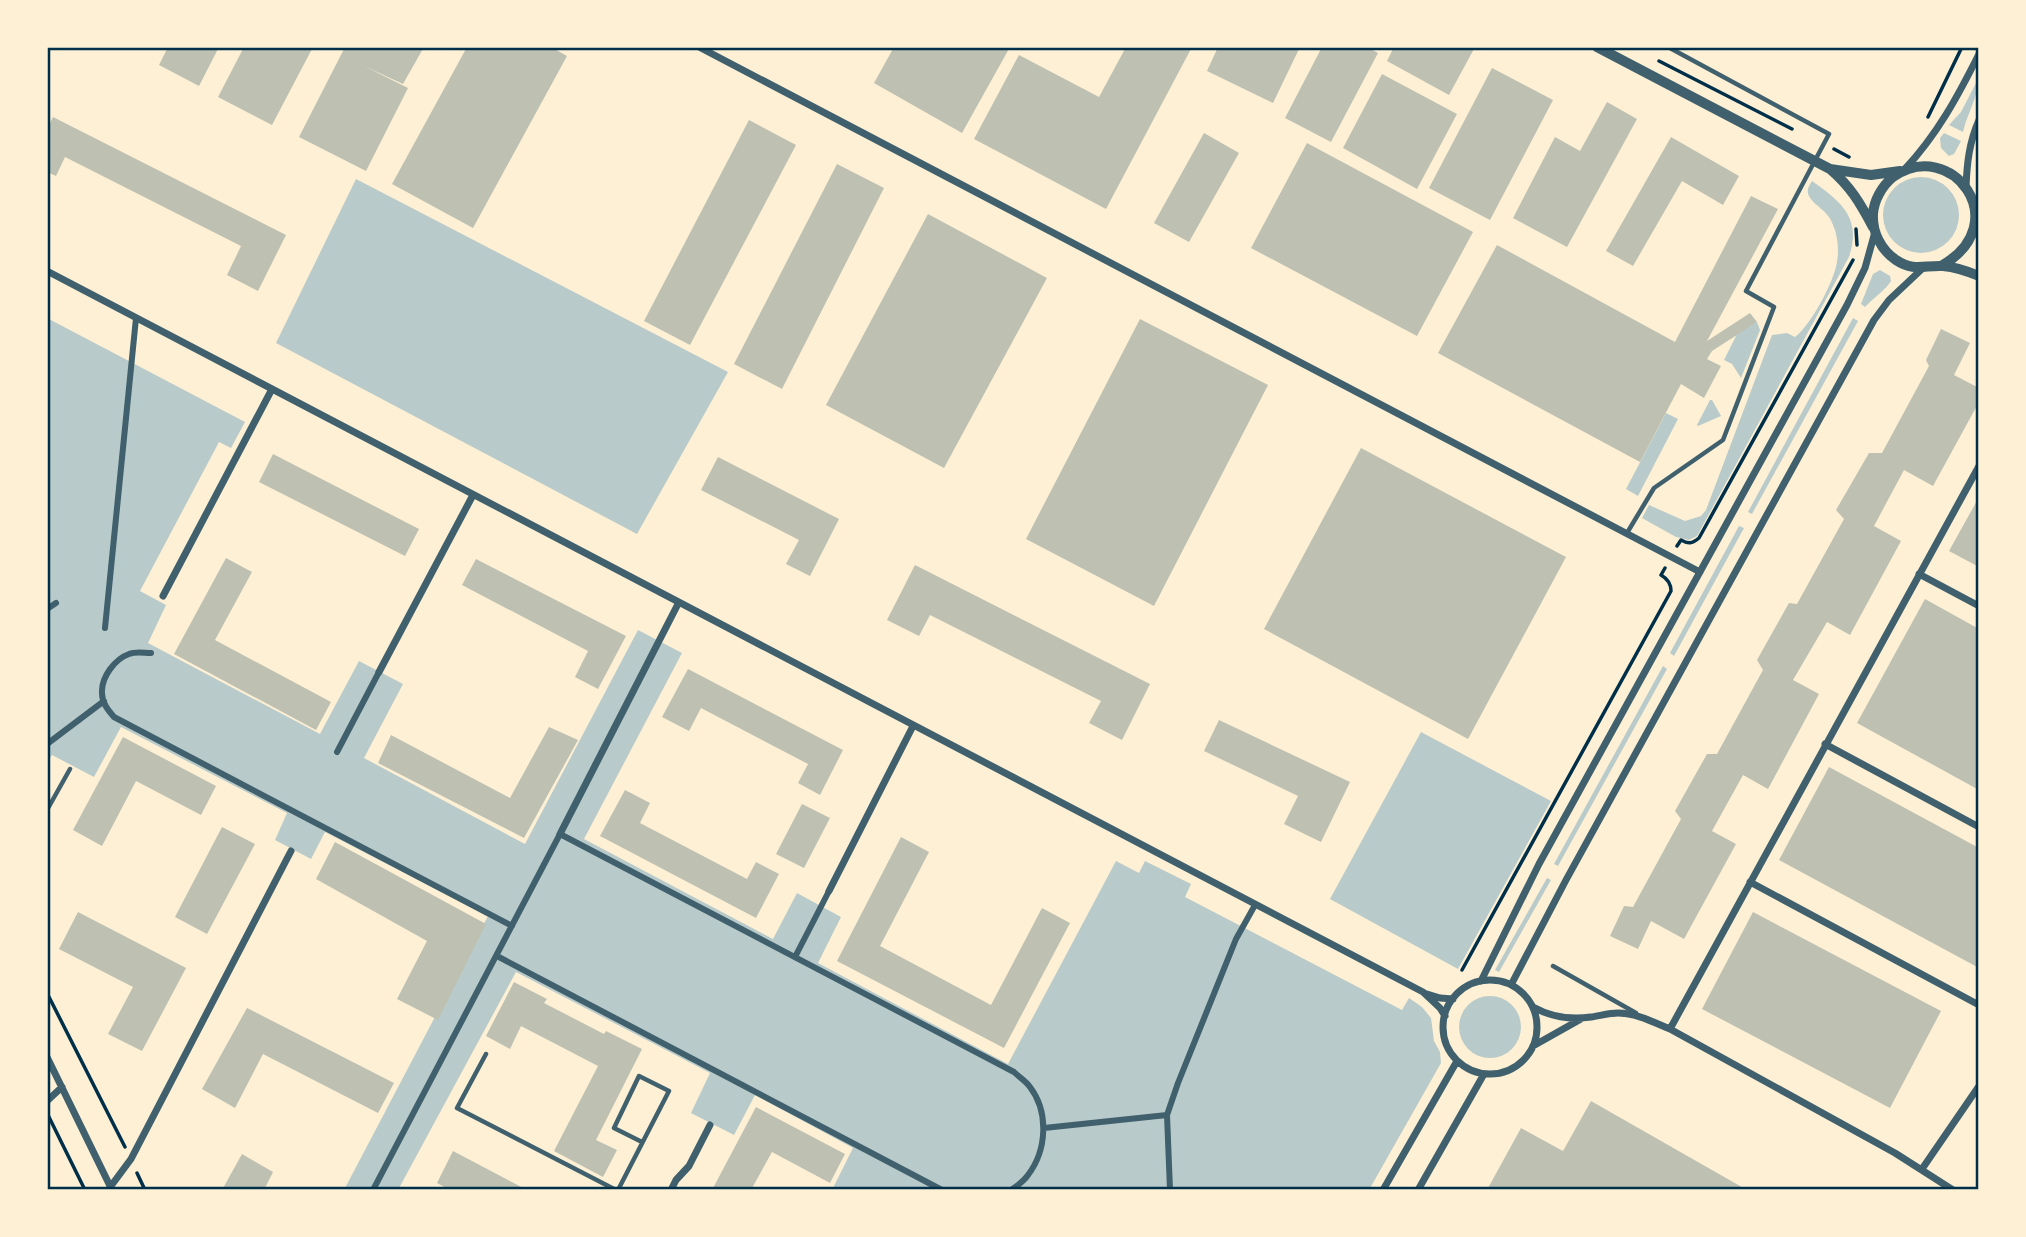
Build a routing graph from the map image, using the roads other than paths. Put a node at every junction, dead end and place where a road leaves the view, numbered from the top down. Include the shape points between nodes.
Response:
1 (699, 47) edge
2 (1597, 47) edge
3 (1668, 47) edge
4 (1979, 54) edge
5 (1979, 120) edge
6 (1814, 160) junction
7 (1830, 169) junction
8 (1904, 170) junction
9 (1966, 187) junction
10 (1977, 218) edge
11 (1875, 232) junction
12 (1941, 266) junction
13 (1923, 268) junction
14 (47, 271) edge
15 (1979, 276) edge
16 (136, 318) junction
17 (272, 389) junction
18 (1979, 466) edge
19 (473, 495) junction
20 (1627, 533) junction
21 (1700, 572) junction
22 (1919, 574) junction
23 (163, 596) dead end
24 (679, 602) junction
25 (56, 603) dead end
26 (1979, 606) edge
27 (47, 609) edge
28 (105, 628) dead end
29 (151, 653) dead end
30 (379, 672) joint
31 (104, 701) junction
32 (913, 726) junction
33 (47, 744) edge
34 (1825, 744) junction
35 (337, 752) dead end
36 (70, 769) dead end
37 (47, 810) edge
38 (1979, 827) edge
39 (560, 834) junction
40 (291, 851) dead end
41 (1750, 882) junction
42 (829, 891) joint
43 (1255, 905) junction
44 (512, 926) junction
45 (497, 956) junction
46 (795, 957) junction
47 (1553, 966) dead end
48 (1481, 981) junction
49 (1511, 985) junction
50 (1423, 992) junction
51 (1453, 999) junction
52 (1979, 1005) edge
53 (1533, 1007) junction
54 (1445, 1016) junction
55 (1643, 1017) junction
56 (1582, 1018) junction
57 (1670, 1029) junction
58 (1533, 1046) junction
59 (486, 1054) dead end
60 (47, 1057) edge
61 (1457, 1060) junction
62 (1484, 1074) junction
63 (1979, 1086) edge
64 (62, 1087) junction
65 (47, 1101) edge
66 (1167, 1115) junction
67 (710, 1125) dead end
68 (1044, 1128) junction
69 (642, 1142) junction
70 (1922, 1169) junction
71 (110, 1189) edge
72 (373, 1190) edge
73 (617, 1190) edge
74 (671, 1190) edge
75 (942, 1190) edge
76 (1012, 1190) edge
77 (1170, 1190) edge
78 (1383, 1190) edge
79 (1418, 1190) edge
80 (1953, 1190) edge

1 - 20 street
2 - 6 street
3 - 6 lane via 1829,134
4 - 8 street via 1940,127
5 - 9 street via 1971,139
6 - 7 street
6 - 20 lane via 1745,291 1774,307 1723,440 1654,488
7 - 8 street via 1871,175
7 - 11 street via 1855,194
8 - 9 street via 1920,166 1945,170
8 - 11 street via 1880,192 1873,212
9 - 10 street
10 - 12 street via 1968,244
11 - 13 street via 1897,261
11 - 21 street via 1865,268 1847,305
12 - 13 street
12 - 15 street
13 - 49 street via 1874,320
14 - 16 street
16 - 17 street
16 - 28 street
17 - 19 street
17 - 23 street
18 - 22 street
19 - 24 street
19 - 30 street
20 - 21 street
21 - 48 street via 1539,864
22 - 26 street
22 - 34 street
24 - 32 street
24 - 39 street
25 - 27 street
29 - 31 street via 126,654 113,664 101,691
30 - 35 street
31 - 33 street
31 - 44 street via 114,717
32 - 42 street
32 - 43 street
34 - 38 street
34 - 41 street
36 - 37 lane
39 - 44 street
39 - 46 street
40 - 71 street via 131,1158
41 - 52 street
41 - 57 street
42 - 46 street
43 - 50 street
43 - 66 street via 1236,939
44 - 45 street
45 - 72 street
45 - 75 street
46 - 68 street via 1014,1072 1038,1098
47 - 55 lane
48 - 49 street
48 - 51 street
49 - 53 street
50 - 51 street
50 - 54 street
51 - 54 street
53 - 56 street via 1547,1015
53 - 58 street via 1537,1032
54 - 61 street via 1443,1032
55 - 56 street via 1618,1013
55 - 57 street
56 - 58 street
57 - 70 street
58 - 62 street via 1513,1068
59 - 73 lane via 457,1108
60 - 64 street
61 - 62 street
61 - 78 street
62 - 79 street
63 - 70 street
64 - 65 street
64 - 71 street
66 - 68 street
66 - 77 street
67 - 74 street
68 - 76 street via 1028,1176
69 - 69 lane via 669,1091 639,1076 614,1128
69 - 73 lane
70 - 80 street

